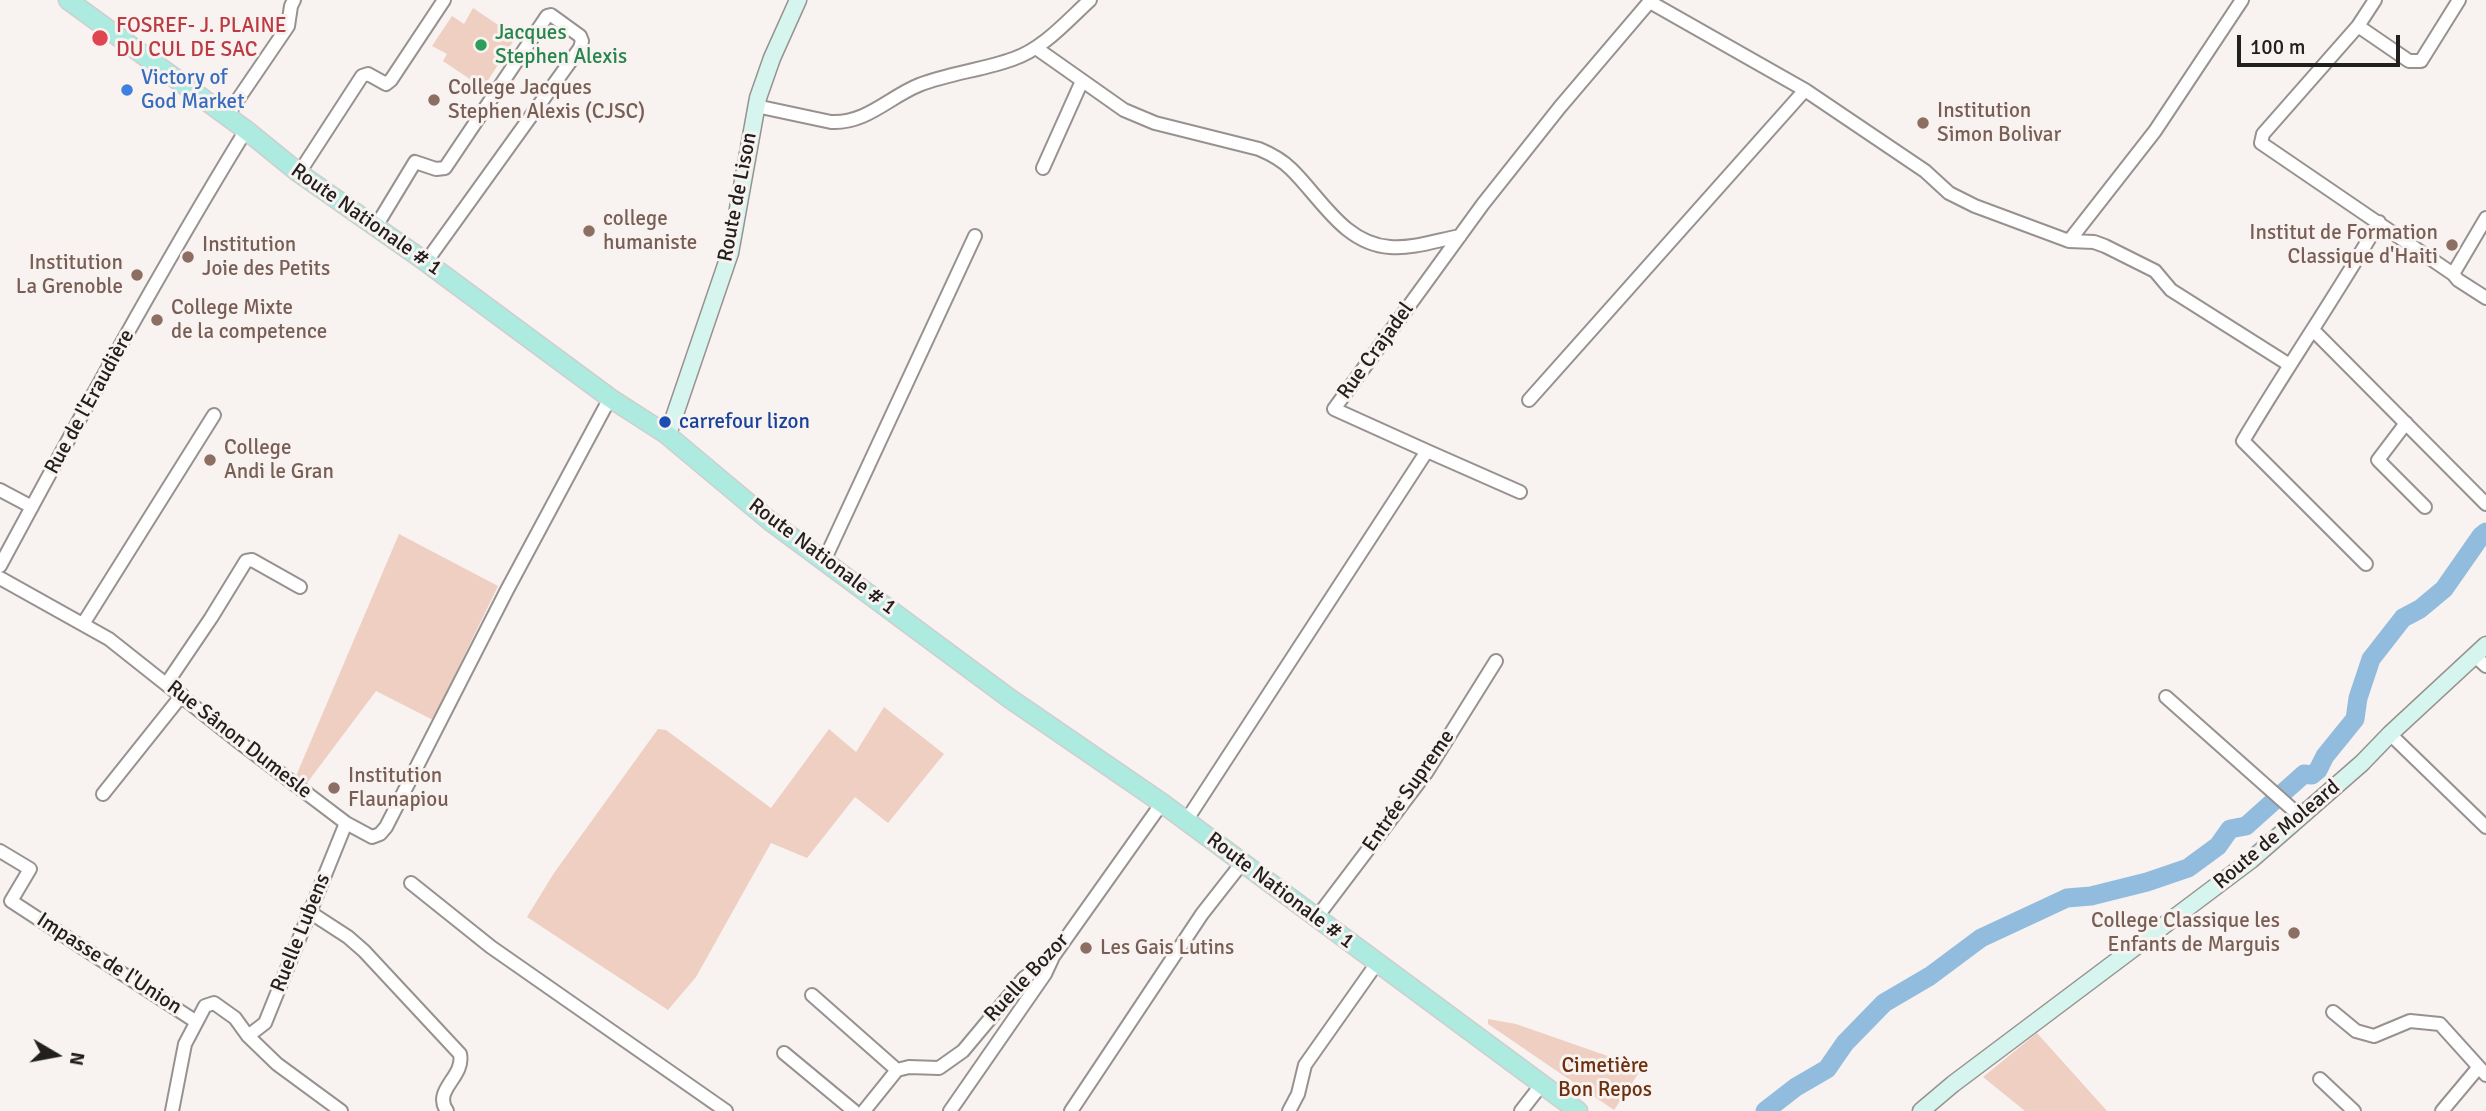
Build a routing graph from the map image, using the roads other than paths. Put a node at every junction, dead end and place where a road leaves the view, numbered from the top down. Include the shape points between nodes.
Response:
1 (68, 0) edge
2 (294, 0) edge
3 (444, 0) edge
4 (797, 0) edge
5 (1090, 0) edge
6 (2242, 0) edge
7 (2375, 0) edge
8 (2459, 0) edge
9 (1650, 1) edge
10 (2358, 26) junction
11 (1036, 48) junction
12 (1083, 80) junction
13 (1805, 90) junction
14 (756, 106) junction
15 (226, 117) junction
16 (246, 130) junction
17 (1043, 168) dead end
18 (299, 173) junction
19 (2486, 218) edge
20 (2379, 222) junction
21 (375, 228) junction
22 (975, 236) dead end
23 (1460, 236) junction
24 (2069, 241) junction
25 (426, 262) junction
26 (2453, 274) junction
27 (2486, 298) edge
28 (2313, 330) junction
29 (2288, 364) junction
30 (610, 398) junction
31 (1529, 400) dead end
32 (214, 415) dead end
33 (2406, 422) junction
34 (666, 434) junction
35 (1427, 451) junction
36 (0, 490) edge
37 (1520, 492) dead end
38 (2486, 504) edge
39 (32, 507) junction
40 (2425, 507) dead end
41 (824, 561) junction
42 (2366, 564) dead end
43 (0, 566) edge
44 (0, 578) edge
45 (300, 586) dead end
46 (83, 624) junction
47 (2482, 656) edge
48 (1496, 661) dead end
49 (167, 683) junction
50 (182, 695) junction
51 (2166, 697) dead end
52 (2390, 734) junction
53 (103, 794) dead end
54 (1162, 803) junction
55 (2295, 811) junction
56 (1186, 821) junction
57 (346, 822) junction
58 (2486, 827) edge
59 (0, 851) edge
60 (1242, 863) junction
61 (411, 883) dead end
62 (308, 911) junction
63 (1317, 917) junction
64 (1052, 958) junction
65 (1377, 962) junction
66 (812, 995) dead end
67 (2333, 1012) dead end
68 (195, 1021) junction
69 (248, 1036) junction
70 (784, 1053) dead end
71 (897, 1070) junction
72 (2482, 1071) edge
73 (2320, 1079) dead end
74 (1542, 1084) junction
75 (172, 1111) edge
76 (341, 1111) edge
77 (447, 1111) edge
78 (726, 1111) edge
79 (854, 1111) edge
80 (864, 1111) edge
81 (950, 1111) edge
82 (1072, 1111) edge
83 (1289, 1111) edge
84 (1521, 1111) edge
85 (1578, 1111) edge
86 (1921, 1111) edge
87 (2354, 1111) edge
88 (2442, 1111) edge

1 - 15 main road, Route Nationale # 1
2 - 15 street via 288,26
3 - 18 street via 391,80 386,84 368,74 362,76
4 - 14 street, Route de Lison
5 - 11 street
6 - 24 street via 2155,131
7 - 10 street
8 - 10 street via 2421,61 2409,61
9 - 13 street
9 - 23 street, Rue Crajadel
10 - 20 street via 2260,139 2263,147
11 - 12 street
11 - 14 street via 1015,59 920,85 864,117 844,123
12 - 17 street
12 - 23 street via 1124,110 1155,123 1275,156 1344,227 1364,241 1389,247
13 - 24 street via 1949,193
13 - 31 street
14 - 34 street, Route de Lison via 730,253
15 - 16 main road, Route Nationale # 1
16 - 18 main road, Route Nationale # 1
16 - 39 street, Rue de l'Eraudière
18 - 21 main road, Route Nationale # 1
19 - 26 street
20 - 26 street
20 - 28 street
21 - 25 main road, Route Nationale # 1
21 - 25 street via 415,162 445,168 547,16 557,18 580,36 579,48
22 - 41 street
23 - 35 street, Rue Crajadel via 1334,409
24 - 29 street via 2094,242 2155,271 2171,290
25 - 30 main road, Route Nationale # 1
26 - 27 street
28 - 29 street
28 - 33 street
29 - 42 street via 2243,441
30 - 34 main road, Route Nationale # 1
30 - 57 street, Rue Sânon Dumesle via 386,827 372,837
32 - 46 street
33 - 38 street
33 - 40 street via 2378,460
34 - 41 main road, Route Nationale # 1
35 - 37 street
35 - 56 street
36 - 39 street
39 - 43 street, Rue de l'Eraudière
41 - 54 main road, Route Nationale # 1 via 1009,698
44 - 46 street, Rue Sânon Dumesle
45 - 49 street via 246,561
46 - 49 street, Rue Sânon Dumesle
47 - 52 street, Route de Moleard
48 - 63 street, Entrée Supreme via 1426,774
49 - 50 street, Rue Sânon Dumesle
50 - 53 street
50 - 57 street, Rue Sânon Dumesle
51 - 55 street
52 - 55 street, Route de Moleard via 2362,763
52 - 58 street
54 - 56 main road, Route Nationale # 1
54 - 64 street, Ruelle Bozor
55 - 86 street, Route de Moleard via 2251,860
56 - 60 main road, Route Nationale # 1
57 - 62 street, Ruelle Lubens
59 - 68 street, Impasse de l'Union via 30,869 11,901
60 - 63 main road, Route Nationale # 1
60 - 82 street via 1202,914
61 - 78 street via 491,947
62 - 69 street, Ruelle Lubens via 265,1023
62 - 77 street via 364,951 460,1054 460,1068 442,1095
63 - 65 main road, Route Nationale # 1
64 - 71 street, Ruelle Bozor via 1024,978 950,1062 939,1068
64 - 81 street
65 - 74 main road, Route Nationale # 1
65 - 83 street via 1305,1065
66 - 71 street
67 - 72 street via 2356,1031 2374,1036 2410,1021 2440,1024
68 - 69 street via 205,1006 214,1003 235,1018
68 - 75 street via 185,1044
69 - 76 street via 277,1064
70 - 79 street
71 - 80 street
72 - 88 street
73 - 87 street
74 - 84 street
74 - 85 main road, Route Nationale # 1

